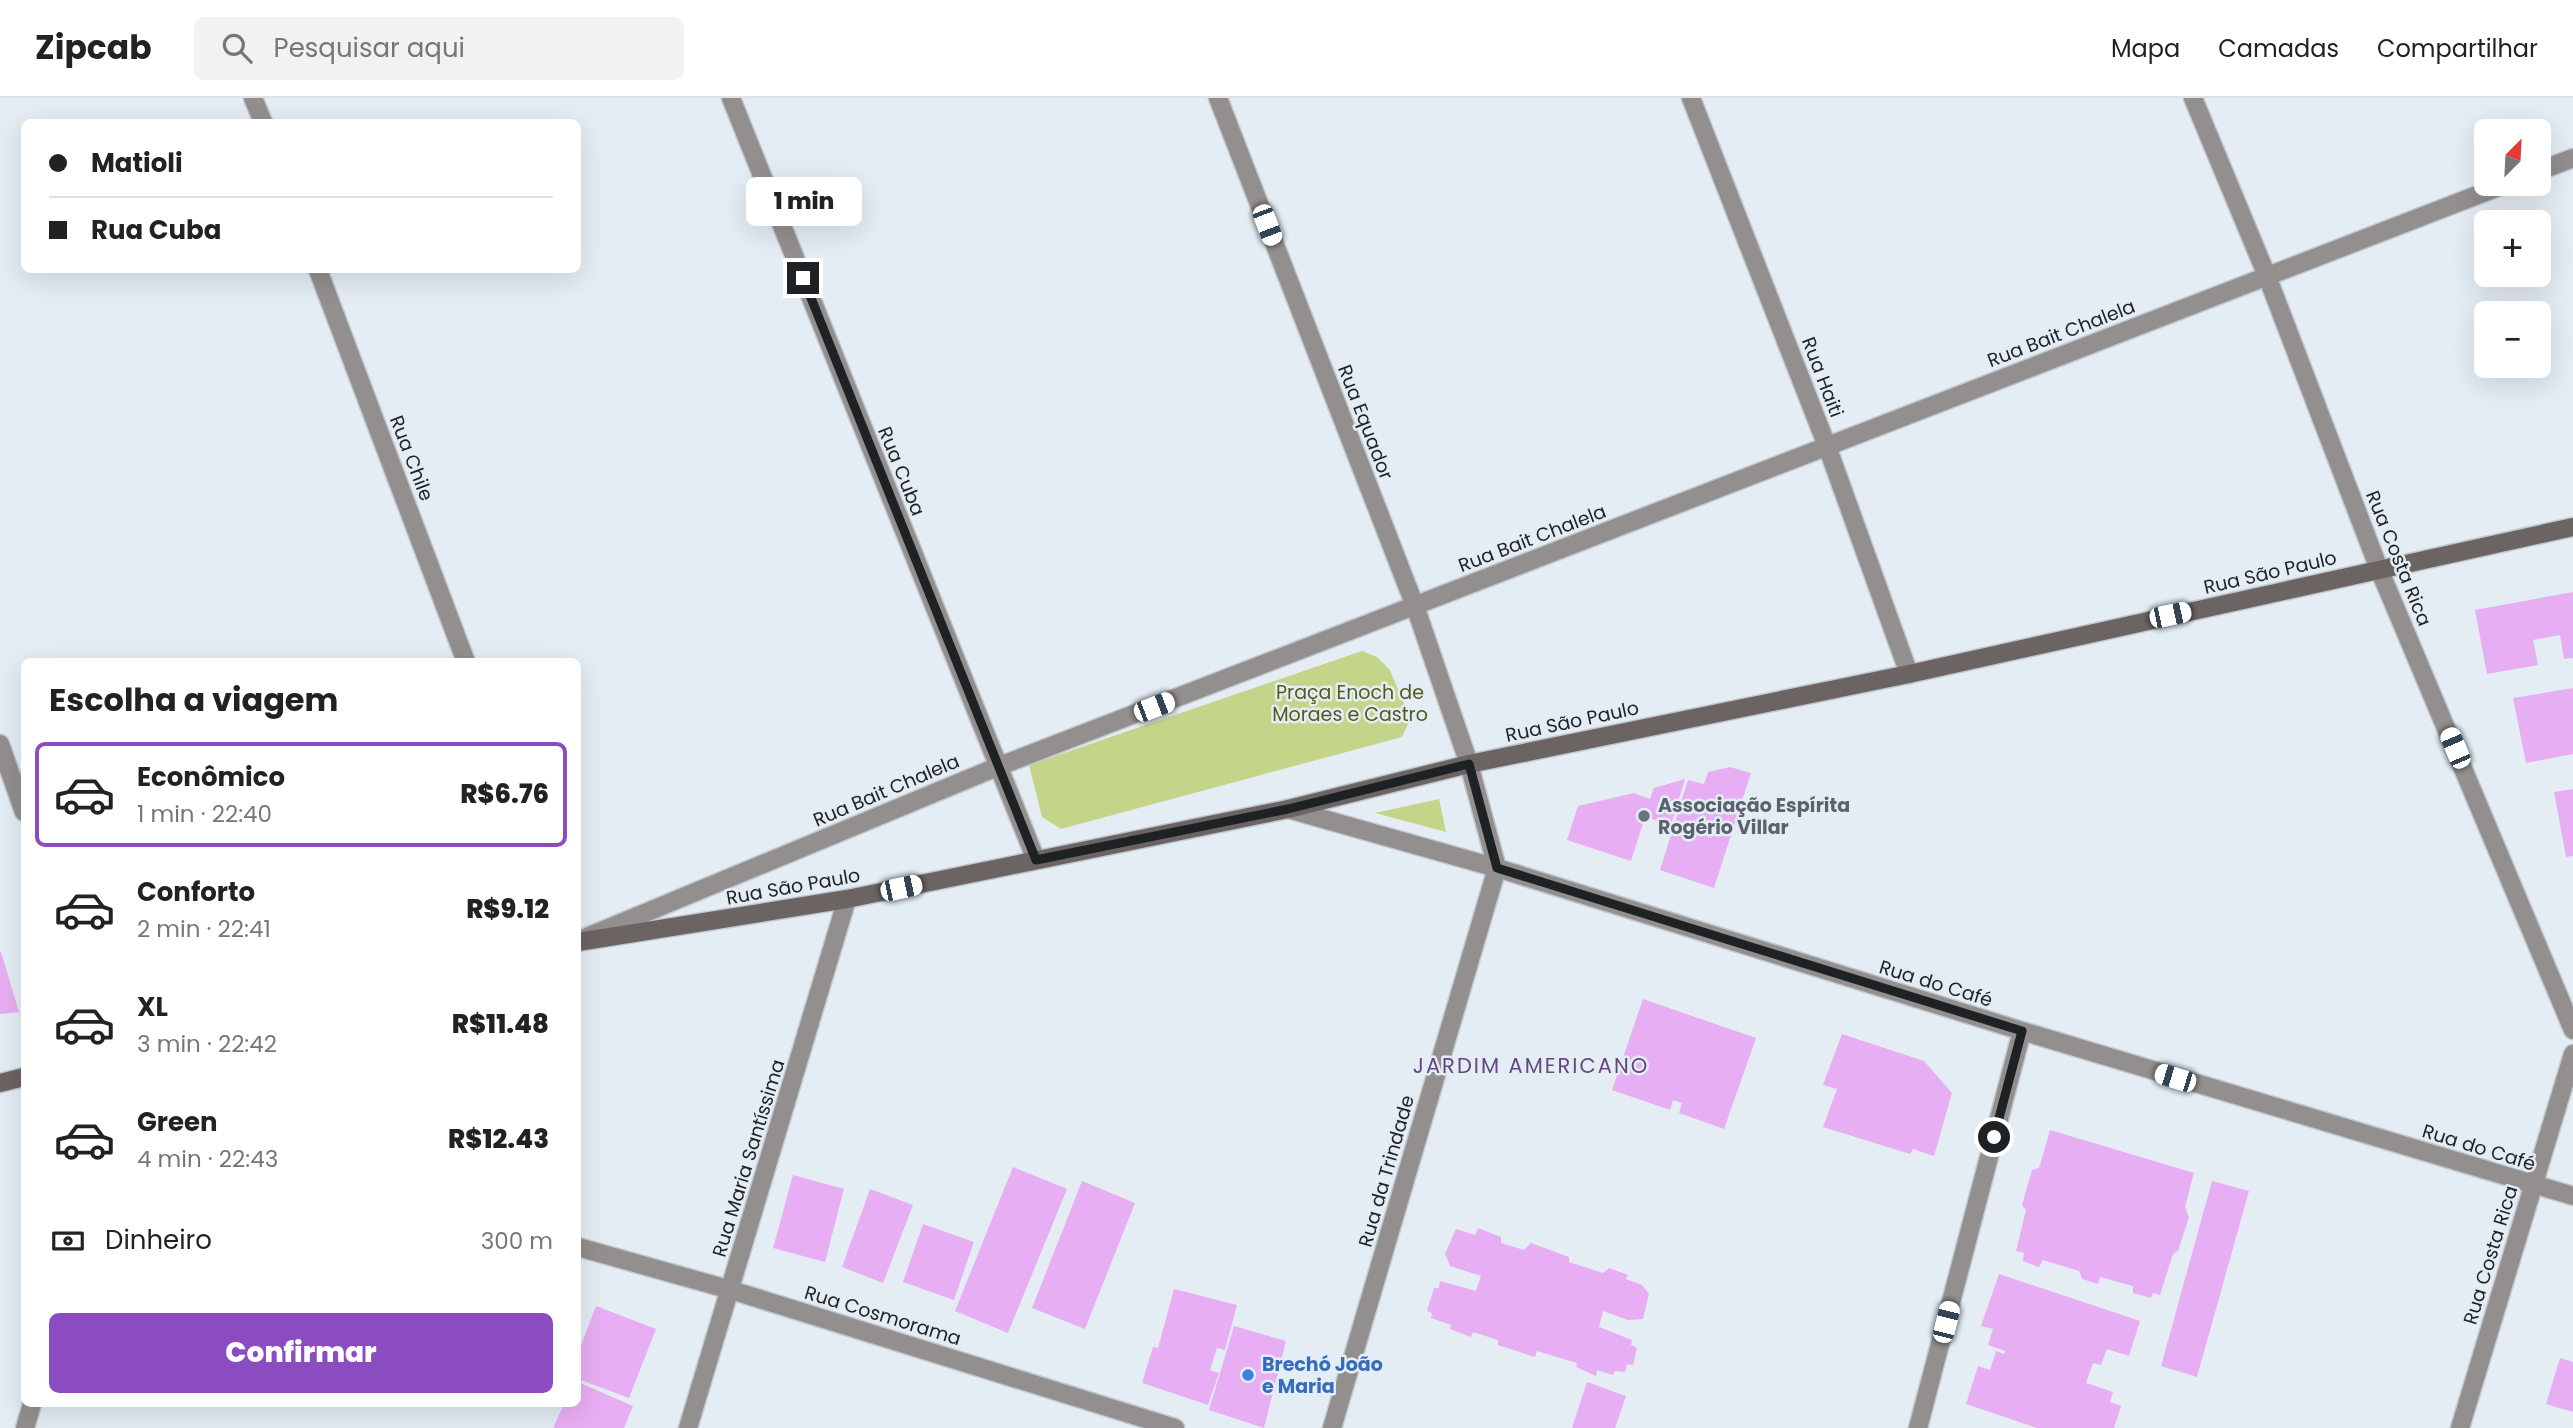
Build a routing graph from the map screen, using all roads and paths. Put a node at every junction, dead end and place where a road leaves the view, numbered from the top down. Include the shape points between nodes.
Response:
1 (253, 98) edge
2 (731, 98) edge
3 (1218, 98) edge
4 (1691, 98) edge
5 (2193, 98) edge
6 (262, 119) edge
7 (2573, 158) edge
8 (2552, 166) edge
9 (2475, 196) edge
10 (319, 273) edge
11 (2267, 276) junction
12 (1827, 446) junction
13 (2573, 527) edge
14 (2379, 569) junction
15 (1415, 606) junction
16 (464, 658) edge
17 (1909, 674) junction
18 (0, 744) edge
19 (1469, 764) junction
20 (997, 767) junction
21 (21, 804) edge
22 (1288, 809) junction
23 (1036, 860) junction
24 (1497, 868) junction
25 (848, 899) junction
26 (581, 941) edge
27 (581, 942) edge
28 (2573, 1030) edge
29 (2022, 1031) junction
30 (2573, 1054) edge
31 (21, 1078) edge
32 (0, 1085) edge
33 (21, 1090) edge
34 (2532, 1186) junction
35 (2573, 1196) edge
36 (581, 1248) edge
37 (731, 1290) junction
38 (31, 1407) edge
39 (25, 1428) edge
40 (688, 1428) edge
41 (1175, 1428) edge
42 (1332, 1428) edge
43 (1918, 1428) edge
44 (2460, 1428) edge

1 - 6 street
2 - 20 street, Rua Cuba
3 - 15 street, Rua Equador
4 - 12 street, Rua Haiti
5 - 11 street, Rua Costa Rica
7 - 8 street
9 - 11 street, Rua Bait Chalela
10 - 16 street, Rua Chile
11 - 12 street, Rua Bait Chalela
11 - 14 street, Rua Costa Rica
12 - 15 street, Rua Bait Chalela
12 - 17 street, Rua Haiti
13 - 14 main road, Rua São Paulo
14 - 17 main road, Rua São Paulo
14 - 28 street, Rua Costa Rica
15 - 19 street, Rua Equador
15 - 20 street, Rua Bait Chalela
17 - 19 main road, Rua São Paulo
18 - 21 street
19 - 22 main road, Rua São Paulo
19 - 24 street
20 - 23 street, Rua Cuba
20 - 26 street, Rua Bait Chalela
22 - 23 main road, Rua São Paulo
22 - 24 street, Rua do Café
23 - 25 main road, Rua São Paulo
24 - 29 street, Rua do Café
24 - 42 street, Rua da Trindade
25 - 27 main road, Rua São Paulo
25 - 37 street, Rua Maria Santíssima
29 - 34 street, Rua do Café
29 - 43 street
30 - 34 street, Rua Costa Rica
31 - 32 main road
32 - 33 main road
34 - 35 street, Rua do Café
34 - 44 street, Rua Costa Rica
36 - 37 street, Rua Cosmorama
37 - 40 street, Rua Maria Santíssima
37 - 41 street, Rua Cosmorama
38 - 39 street

